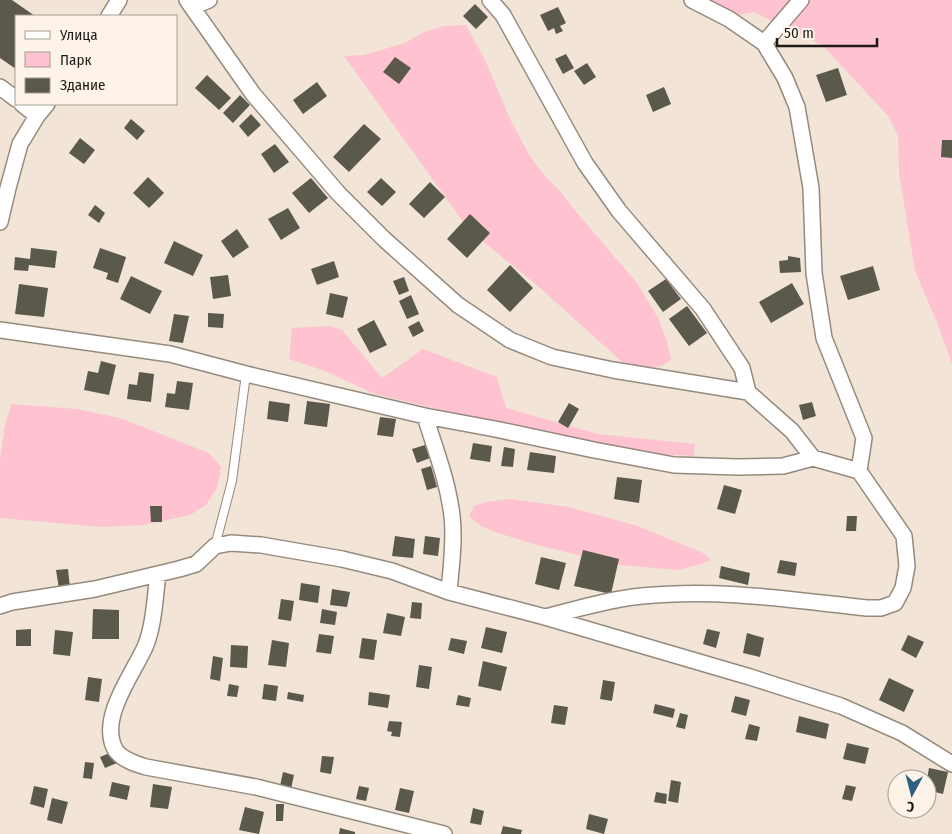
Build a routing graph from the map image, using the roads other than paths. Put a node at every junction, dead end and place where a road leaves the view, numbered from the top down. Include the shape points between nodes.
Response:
1 (119, 0) edge
2 (209, 0) edge
3 (490, 0) edge
4 (692, 0) edge
5 (801, 0) edge
6 (189, 4) edge
7 (110, 15) edge
8 (764, 43) junction
9 (0, 86) edge
10 (15, 98) edge
11 (25, 105) edge
12 (42, 110) edge
13 (0, 222) edge
14 (0, 330) edge
15 (246, 374) junction
16 (748, 392) junction
17 (425, 416) junction
18 (814, 458) junction
19 (859, 472) junction
20 (216, 546) junction
21 (158, 574) junction
22 (449, 592) junction
23 (0, 606) edge
24 (545, 617) junction
25 (952, 764) edge
26 (444, 834) edge

1 - 7 street
2 - 6 street
3 - 16 street via 503,14 586,163 619,210 703,309 742,368
4 - 8 street via 729,19
5 - 8 street
6 - 16 street via 253,94 338,193 458,305 510,340 552,357
8 - 19 street via 797,106 811,188 814,273 824,338 864,438
9 - 10 street
11 - 12 street
12 - 13 street via 20,144
14 - 15 street via 170,354
15 - 17 street
15 - 20 lane via 232,482
16 - 18 street via 792,432
17 - 18 street via 674,465 783,466
17 - 22 street via 445,480 452,516
18 - 19 street
19 - 24 street via 904,536 907,566 903,588 895,603 867,608 738,594 685,592 640,596
20 - 21 street via 196,564
20 - 22 street via 231,543 261,545 342,559
21 - 23 street
21 - 26 street via 146,645 123,687 113,716 110,734 117,751 130,762 146,767 256,787
22 - 24 street
24 - 25 street via 841,706 902,733

